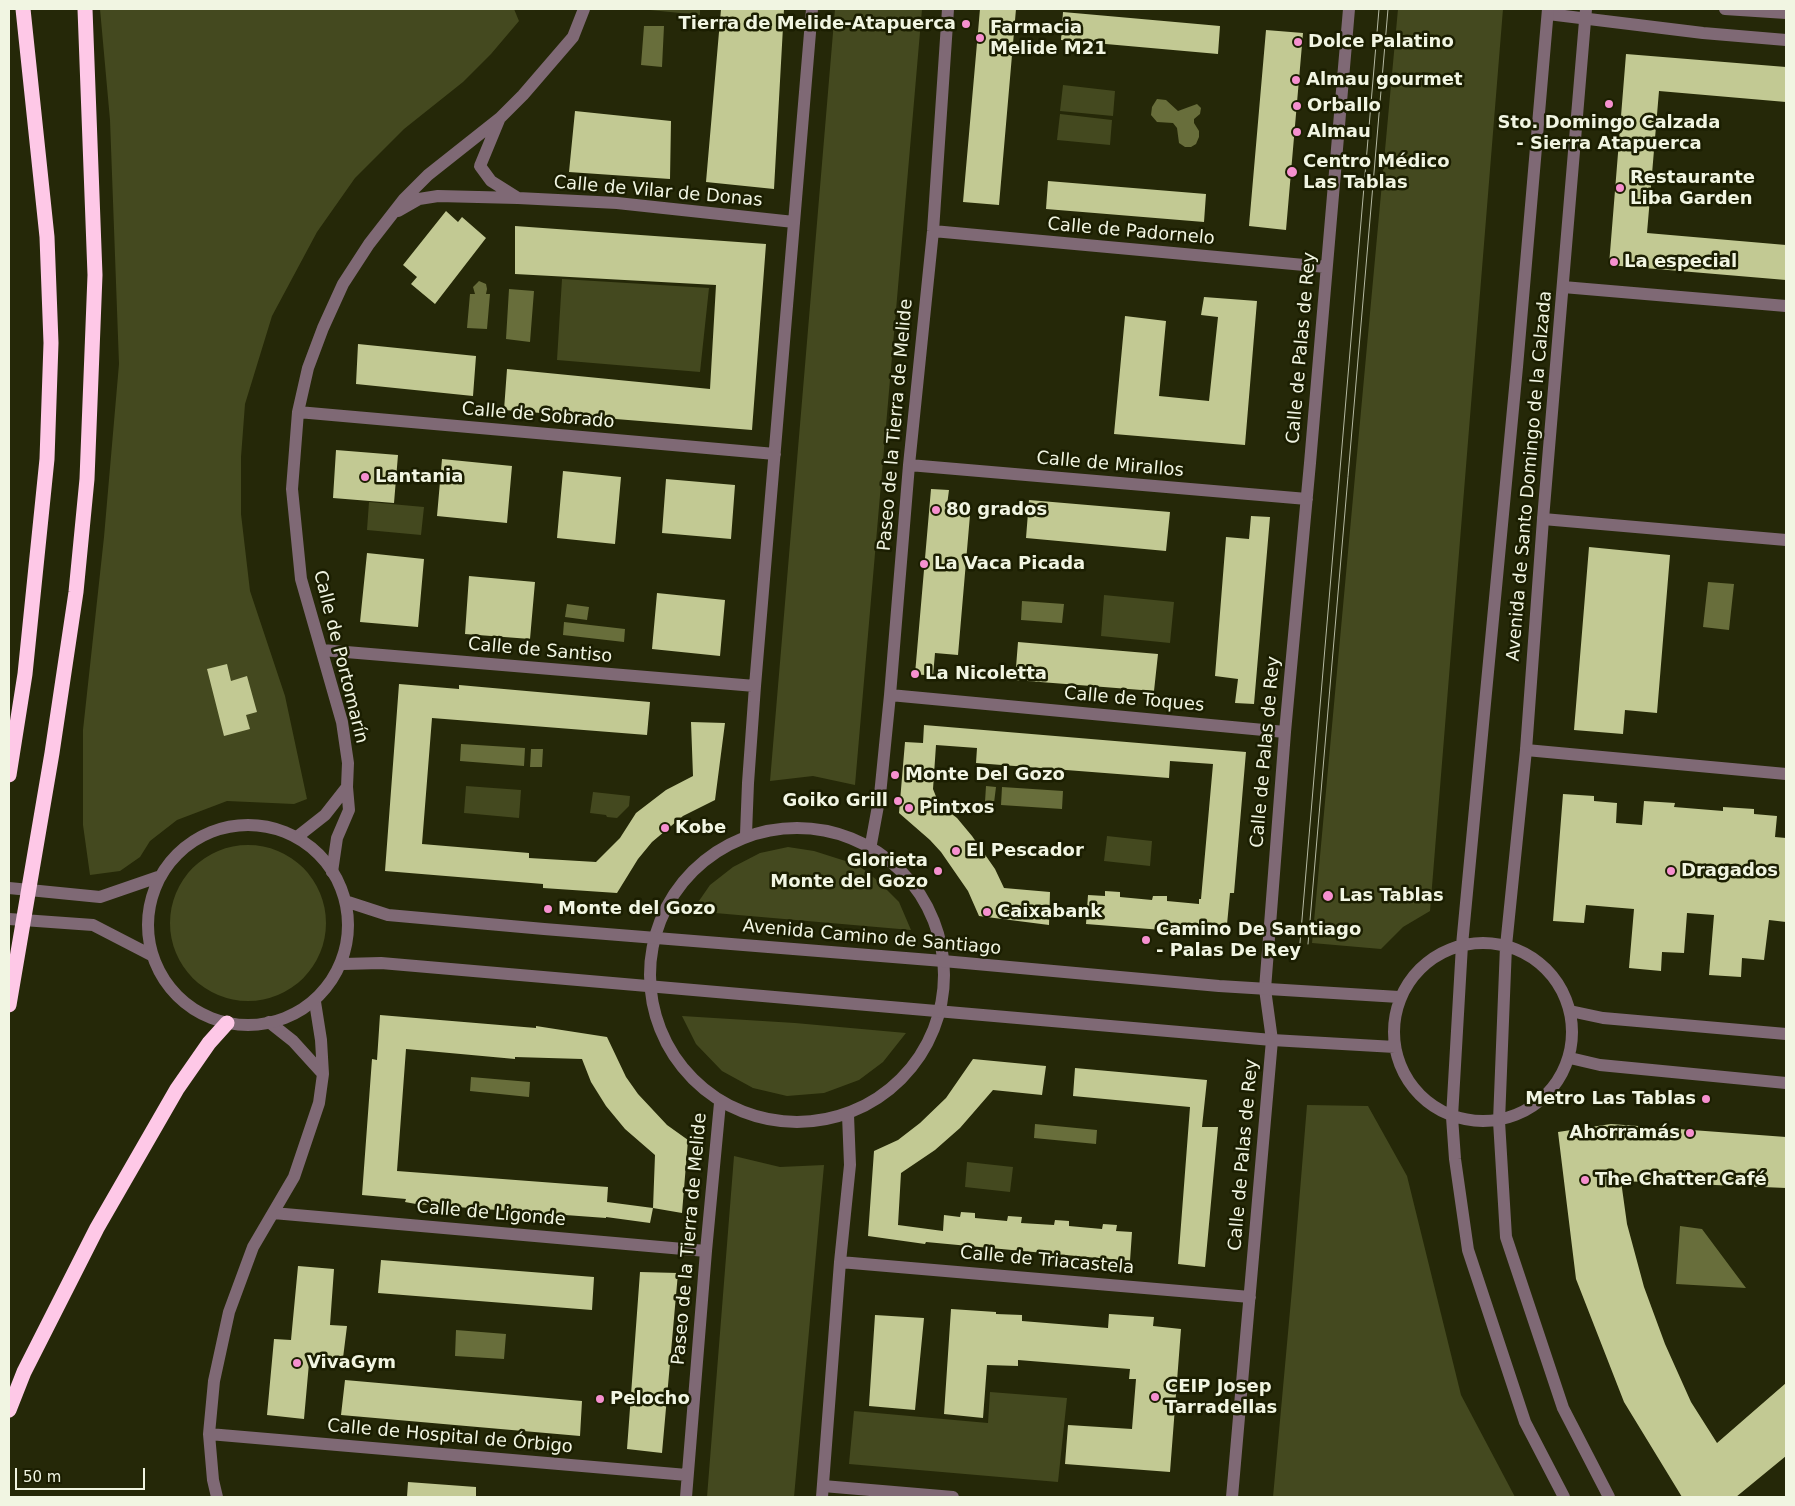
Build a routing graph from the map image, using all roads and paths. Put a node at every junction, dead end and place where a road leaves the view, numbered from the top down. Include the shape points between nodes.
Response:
1 (23, 9) edge
2 (80, 9) edge
3 (85, 9) edge
4 (584, 9) edge
5 (812, 9) edge
6 (948, 9) edge
7 (1349, 9) edge
8 (1725, 9) edge
9 (1548, 11) edge
10 (1586, 13) edge
11 (1786, 13) edge
12 (1786, 40) edge
13 (86, 59) junction
14 (500, 118) junction
15 (518, 198) junction
16 (392, 214) junction
17 (794, 222) junction
18 (933, 231) junction
19 (1326, 267) junction
20 (1563, 287) junction
21 (1786, 306) edge
22 (298, 412) junction
23 (775, 454) junction
24 (909, 465) junction
25 (1307, 500) junction
26 (1543, 519) junction
27 (1786, 540) edge
28 (322, 650) junction
29 (755, 686) junction
30 (890, 695) junction
31 (1285, 732) junction
32 (1526, 750) junction
33 (10, 769) edge
34 (1786, 774) edge
35 (347, 786) junction
36 (746, 834) junction
37 (298, 838) junction
38 (871, 844) junction
39 (332, 872) junction
40 (161, 876) junction
41 (9, 888) edge
42 (345, 901) junction
43 (9, 919) edge
44 (658, 937) junction
45 (1462, 945) junction
46 (1506, 946) junction
47 (153, 956) junction
48 (943, 961) junction
49 (342, 964) junction
50 (650, 987) junction
51 (1265, 989) junction
52 (1399, 997) junction
53 (315, 1002) junction
54 (9, 1005) edge
55 (938, 1010) junction
56 (1570, 1011) junction
57 (269, 1022) junction
58 (227, 1023) junction
59 (1786, 1034) edge
60 (1272, 1040) junction
61 (1394, 1047) junction
62 (1570, 1058) junction
63 (323, 1074) junction
64 (1786, 1083) edge
65 (720, 1103) junction
66 (848, 1116) junction
67 (1452, 1117) junction
68 (1499, 1121) junction
69 (273, 1213) junction
70 (706, 1251) junction
71 (840, 1262) junction
72 (1250, 1297) junction
73 (9, 1410) edge
74 (209, 1434) junction
75 (687, 1475) junction
76 (822, 1492) edge
77 (216, 1497) edge
78 (686, 1497) edge
79 (953, 1497) edge
80 (1232, 1497) edge
81 (1564, 1497) edge
82 (1609, 1497) edge

1 - 33 highway via 47,237 51,344 47,459 25,674
2 - 13 highway
3 - 13 highway
4 - 14 street, Calle de Portomarín via 573,37
5 - 17 street
6 - 18 street, Paseo de la Tierra de Melide
7 - 19 street, Calle de Palas de Rey
8 - 11 street
9 - 10 street
9 - 45 street, Avenida de Santo Domingo de la Calzada
10 - 12 street via 1703,32
10 - 20 street, Avenida de Santo Domingo de la Calzada
13 - 54 highway via 95,275 87,479 76,592
14 - 15 street, Calle de Vilar de Donas via 480,166 491,181
14 - 16 street, Calle de Portomarín via 428,175
15 - 16 street, Calle de Vilar de Donas via 438,196 419,199
15 - 17 street, Calle de Vilar de Donas via 618,203
16 - 22 street, Calle de Portomarín via 343,284 308,368
17 - 23 street
18 - 19 street, Calle de Padornelo
18 - 24 street, Paseo de la Tierra de Melide
19 - 25 street, Calle de Palas de Rey
20 - 21 street
20 - 26 street, Avenida de Santo Domingo de la Calzada
22 - 23 street, Calle de Sobrado
22 - 28 street, Calle de Portomarín via 292,489 301,580
23 - 29 street
24 - 25 street, Calle de Mirallos
24 - 30 street, Paseo de la Tierra de Melide
25 - 31 street, Calle de Palas de Rey
26 - 27 street
26 - 32 street, Avenida de Santo Domingo de la Calzada
28 - 29 street, Calle de Santiso
28 - 35 street, Calle de Portomarín via 342,722 348,763
29 - 36 street
30 - 31 street, Calle de Toques
30 - 38 street, Paseo de la Tierra de Melide via 880,795
31 - 51 street, Calle de Palas de Rey
32 - 34 street
32 - 46 street, Avenida de Santo Domingo de la Calzada
35 - 37 street via 325,814
35 - 39 street, Calle de Portomarín via 349,810 337,838
36 - 38 street via 788,825 831,828
36 - 44 street via 716,851 689,874 670,903
37 - 39 street via 319,854
37 - 40 street via 268,826 236,825 206,833 180,851
38 - 48 street via 914,886 938,933
39 - 42 street
40 - 41 street via 100,897
40 - 47 street via 148,901 146,929
42 - 44 street, Avenida Camino de Santiago via 388,915
42 - 49 street via 349,933
43 - 47 street via 93,925
44 - 48 street, Avenida Camino de Santiago
44 - 50 street
45 - 46 street via 1492,943
45 - 52 street via 1424,964
45 - 67 street, Avenida de Santo Domingo de la Calzada
46 - 56 street via 1535,959 1558,982
46 - 68 street, Avenida de Santo Domingo de la Calzada
47 - 58 street via 164,979 181,999 202,1014
48 - 51 street, Avenida Camino de Santiago
48 - 55 street
49 - 50 street via 381,963
49 - 53 street via 331,985
50 - 55 street
50 - 65 street via 658,1023 672,1054 694,1081
51 - 52 street, Avenida Camino de Santiago
51 - 60 street, Calle de Palas de Rey
52 - 61 street
53 - 57 street via 288,1018
53 - 63 street
55 - 60 street
55 - 66 street via 927,1044 907,1074 880,1098
56 - 59 street via 1603,1018
56 - 62 street
57 - 58 street via 258,1025
57 - 63 street via 293,1041
58 - 73 highway via 177,1089 102,1220 24,1372
60 - 61 street
60 - 72 street, Calle de Palas de Rey
61 - 67 street via 1405,1076 1420,1095
62 - 64 street via 1600,1065
62 - 68 street via 1555,1088 1530,1110
63 - 69 street via 319,1104 294,1176
65 - 66 street via 750,1117 783,1124 816,1124
65 - 70 street, Paseo de la Tierra de Melide
66 - 71 street via 850,1166
67 - 68 street via 1475,1122
67 - 81 street, Avenida de Santo Domingo de la Calzada via 1468,1250 1525,1422
68 - 82 street, Avenida de Santo Domingo de la Calzada via 1506,1237 1563,1408
69 - 70 street, Calle de Ligonde
69 - 74 street via 253,1247 229,1312 214,1381
70 - 75 street, Paseo de la Tierra de Melide
71 - 72 street, Calle de Triacastela
71 - 76 street
72 - 80 street, Calle de Palas de Rey
74 - 75 street, Calle de Hospital de Órbigo
74 - 77 street
75 - 78 street, Paseo de la Tierra de Melide
76 - 79 street

